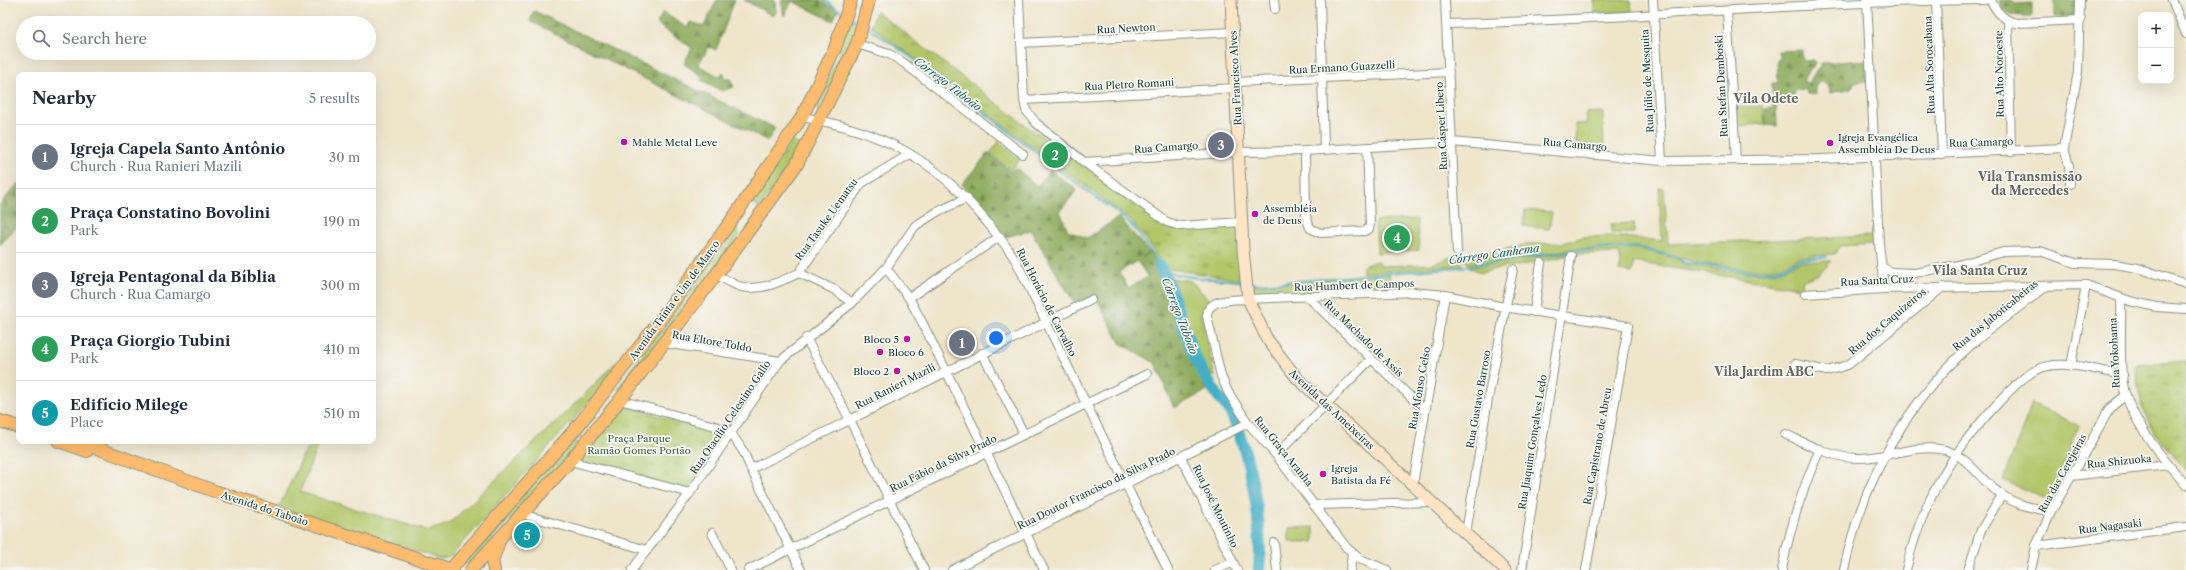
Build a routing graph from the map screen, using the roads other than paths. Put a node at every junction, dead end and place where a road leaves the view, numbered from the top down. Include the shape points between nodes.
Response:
1 (869, 0) edge
2 (1019, 0) edge
3 (1231, 0) edge
4 (1274, 0) edge
5 (1320, 0) edge
6 (1445, 0) edge
7 (1653, 0) edge
8 (1936, 0) edge
9 (1985, 0) edge
10 (1991, 0) edge
11 (2080, 0) edge
12 (1867, 1) edge
13 (2174, 3) edge
14 (850, 4) edge
15 (1275, 9) dead end
16 (1727, 11) junction
17 (2186, 12) edge
18 (1653, 15) junction
19 (2081, 20) junction
20 (2008, 21) junction
21 (1446, 24) junction
22 (1233, 32) junction
23 (2186, 34) edge
24 (1021, 43) junction
25 (857, 44) junction
26 (1449, 72) junction
27 (1323, 78) junction
28 (1236, 85) junction
29 (1024, 100) junction
30 (802, 117) junction
31 (820, 120) junction
32 (1452, 142) junction
33 (1367, 147) junction
34 (2064, 148) junction
35 (1324, 149) junction
36 (1305, 150) junction
37 (2011, 151) junction
38 (1240, 152) junction
39 (910, 154) junction
40 (1023, 154) dead end
41 (1942, 154) junction
42 (1875, 156) junction
43 (1736, 159) junction
44 (1662, 161) junction
45 (1084, 162) junction
46 (2070, 184) dead end
47 (967, 198) junction
48 (1242, 222) junction
49 (999, 237) junction
50 (1457, 252) dead end
51 (1571, 256) dead end
52 (1541, 263) dead end
53 (1881, 267) junction
54 (886, 268) junction
55 (1513, 269) dead end
56 (799, 273) junction
57 (716, 275) junction
58 (2186, 284) edge
59 (2086, 285) junction
60 (2047, 286) junction
61 (1943, 288) junction
62 (1884, 289) junction
63 (1247, 294) junction
64 (1805, 294) dead end
65 (1445, 295) junction
66 (1307, 296) junction
67 (909, 298) junction
68 (2121, 298) junction
69 (1091, 300) dead end
70 (852, 302) junction
71 (1504, 307) junction
72 (2186, 309) edge
73 (1534, 312) junction
74 (1207, 316) joint
75 (1562, 316) junction
76 (1046, 321) junction
77 (1628, 326) joint
78 (806, 338) junction
79 (664, 343) junction
80 (982, 353) junction
81 (634, 355) junction
82 (1371, 359) junction
83 (780, 361) junction
84 (1795, 364) dead end
85 (2071, 366) junction
86 (947, 371) junction
87 (1147, 374) dead end
88 (2122, 375) junction
89 (2126, 395) junction
90 (620, 400) junction
91 (1086, 403) junction
92 (1327, 405) junction
93 (591, 409) junction
94 (1424, 410) junction
95 (0, 414) edge
96 (16, 419) edge
97 (850, 420) junction
98 (0, 421) edge
99 (1247, 423) junction
100 (16, 426) edge
101 (731, 433) junction
102 (1024, 434) junction
103 (1785, 434) dead end
104 (67, 444) edge
105 (86, 444) edge
106 (1820, 449) junction
107 (578, 451) junction
108 (988, 452) junction
109 (1888, 453) junction
110 (1955, 454) junction
111 (1276, 455) junction
112 (1181, 457) junction
113 (570, 461) junction
114 (2168, 465) junction
115 (751, 470) junction
116 (2071, 476) junction
117 (1413, 484) junction
118 (1126, 485) junction
119 (2186, 485) edge
120 (690, 493) junction
121 (2002, 495) junction
122 (890, 500) junction
123 (1432, 502) junction
124 (1314, 505) junction
125 (2050, 512) junction
126 (522, 514) junction
127 (2186, 526) edge
128 (712, 533) dead end
129 (1466, 533) junction
130 (1026, 534) junction
131 (500, 538) junction
132 (1274, 543) dead end
133 (2036, 546) junction
134 (647, 550) junction
135 (792, 550) junction
136 (1352, 554) junction
137 (1234, 567) edge
138 (421, 569) edge
139 (451, 570) edge
140 (471, 570) edge
141 (494, 570) edge
142 (632, 570) edge
143 (731, 570) edge
144 (748, 570) edge
145 (801, 570) edge
146 (924, 570) edge
147 (952, 570) edge
148 (1044, 570) edge
149 (1168, 570) edge
150 (1215, 570) edge
151 (1278, 570) edge
152 (1350, 570) edge
153 (1386, 570) edge
154 (1505, 570) edge
155 (1522, 570) edge
156 (1586, 570) edge
157 (1782, 570) edge
158 (1844, 570) edge
159 (1906, 570) edge
160 (1968, 570) edge
161 (2031, 570) edge

1 - 25 main road, Avenida Trinta e Um de Março
2 - 24 street
3 - 22 street, Rua Francisco Alves
4 - 15 street
5 - 27 street
6 - 21 street, Rua Cásper Libero
7 - 18 street, Rua Júlio de Mesquita
8 - 9 street
8 - 12 street
8 - 41 street, Rua Alta Sorocabana
10 - 20 street via 1995,10
11 - 19 street
12 - 16 street
12 - 42 street
13 - 17 street
13 - 23 street
14 - 30 main road, Avenida Trinta e Um de Março via 835,48
16 - 18 street
16 - 43 street, Rua Stefan Demboski
18 - 21 street
18 - 44 street, Rua Júlio de Mesquita
19 - 20 street via 2016,23
19 - 34 street via 2078,72
20 - 37 street, Rua Alto Noroeste
21 - 26 street, Rua Cásper Libero
22 - 24 street, Rua Newton
22 - 28 street, Rua Francisco Alves
24 - 29 street
25 - 31 main road, Avenida Trinta e Um de Março
25 - 40 street via 889,54 901,61
26 - 27 street, Rua Ermano Guazzelli
26 - 32 street, Rua Cásper Libero
27 - 28 street, Rua Ermano Guazzelli
27 - 35 street
28 - 29 street, Rua Pletro Romani
28 - 38 street, Rua Francisco Alves
29 - 45 street via 1026,110 1036,124
30 - 31 street, Rua Horácio de Carvalho
30 - 81 main road, Avenida Trinta e Um de Março via 736,214
31 - 39 street, Rua Horácio de Carvalho via 873,135
31 - 57 main road, Avenida Trinta e Um de Março via 797,164
32 - 33 street, Rua Camargo
32 - 44 street, Rua Camargo
32 - 50 street, Rua Cásper Libero
33 - 35 street, Rua Camargo
33 - 36 street via 1370,224 1369,229 1364,231 1320,233 1310,228 1306,216
34 - 37 street, Rua Camargo
34 - 46 street
35 - 36 street, Rua Camargo
36 - 38 street, Rua Camargo
37 - 41 street, Rua Camargo
38 - 45 street, Rua Camargo
38 - 48 street, Rua Francisco Alves
39 - 47 street, Rua Horácio de Carvalho via 934,169
39 - 56 street, Rua Tasuke Uematsu via 862,183
41 - 42 street, Rua Camargo
42 - 43 street, Rua Camargo
42 - 53 street
43 - 44 street, Rua Camargo
45 - 48 street via 1167,222 1180,226
47 - 49 street, Rua Horácio de Carvalho
47 - 54 street, Rua Otacílio Celestino Gallo via 915,226
48 - 63 street, Rua Francisco Alves
49 - 67 street
49 - 76 street, Rua Horácio de Carvalho via 1013,255
51 - 75 street, Rua Jiaquim Gonçalves Ledo
52 - 73 street
53 - 58 street via 1892,272 1915,273 1958,265 2003,252 2040,251 2075,263 2114,264 2138,268
53 - 62 street
54 - 67 street
54 - 70 street, Rua Otacílio Celestino Gallo
55 - 71 street, Rua Gustavo Barroso
56 - 57 street via 777,284 754,288 741,287
56 - 70 street via 835,290
57 - 79 main road, Avenida Trinta e Um de Março
59 - 60 street, Rua Santa Cruz
59 - 68 street, Rua Santa Cruz
59 - 85 street
60 - 61 street, Rua Santa Cruz
60 - 109 street, Rua das Jaboticabeiras via 1972,344 1944,371 1907,417
61 - 62 street, Rua Santa Cruz
61 - 84 street, Rua dos Caquizeiros via 1848,365 1827,372
62 - 64 street, Rua Santa Cruz
63 - 66 street, Rua Humbert de Campos
63 - 74 street, Rua Humbert de Campos via 1210,306
63 - 92 street, Avenida das Ameixeiras via 1275,352 1297,378
65 - 66 street, Rua Humbert de Campos via 1395,291
65 - 71 street, Rua Humbert de Campos
65 - 94 street, Rua Afonso Celso
66 - 82 street, Rua Machado de Assis
67 - 86 street
68 - 72 street, Rua Santa Cruz via 2158,307
68 - 88 street, Rua Yokohama
69 - 76 street, Rua Ranieri Mazili
70 - 78 street, Rua Otacílio Celestino Gallo
71 - 73 street, Rua Humbert de Campos
71 - 129 street, Rua Gustavo Barroso
73 - 75 street, Rua Humbert de Campos
74 - 99 street, Rua Graça Aranha via 1224,386
75 - 77 street, Rua Humbert de Campos
75 - 155 street, Rua Jiaquim Gonçalves Ledo
76 - 80 street, Rua Ranieri Mazili
76 - 91 street, Rua Horácio de Carvalho
77 - 156 street, Rua Capistrano de Abreu
78 - 83 street, Rua Otacílio Celestino Gallo
78 - 97 street
79 - 83 street, Rua Eltore Toldo
79 - 90 main road, Avenida Trinta e Um de Março
80 - 86 street, Rua Ranieri Mazili
80 - 102 street
81 - 90 main road via 630,366 615,388 615,394
81 - 93 main road, Avenida Trinta e Um de Março
82 - 92 street
82 - 94 street, Rua Machado de Assis
83 - 101 street, Rua Otacílio Celestino Gallo
85 - 88 street
85 - 110 street via 2043,367 2022,380 1993,408
86 - 97 street, Rua Ranieri Mazili
86 - 108 street
87 - 91 street, Rua Fábio da Silva Prado
88 - 89 street, Rua Yokohama
89 - 114 street, Rua Yokohama via 2145,433
89 - 116 street, Rua das Cerejeiras via 2110,408
90 - 101 street via 722,428
90 - 107 main road, Avenida Trinta e Um de Março
91 - 102 street, Rua Fábio da Silva Prado
91 - 118 street, Rua Horácio de Carvalho
92 - 111 street
92 - 117 street, Avenida das Ameixeiras
93 - 107 main road via 597,413 598,418
93 - 139 main road, Avenida Trinta e Um de Março
94 - 117 street, Rua Afonso Celso
95 - 96 main road
97 - 115 street, Rua Ranieri Mazili
97 - 122 street
98 - 100 main road
99 - 111 street, Rua Graça Aranha
99 - 112 street, Rua Doutor Francisco da Silva Prado
101 - 115 street
101 - 120 street, Rua Otacílio Celestino Gallo
102 - 108 street, Rua Fábio da Silva Prado
103 - 106 street
104 - 138 main road, Avenida do Taboão
105 - 139 main road, Avenida do Taboão via 217,492
106 - 109 street via 1857,458
106 - 157 street via 1794,514
107 - 113 main road, Avenida Trinta e Um de Março
108 - 122 street, Rua Fábio da Silva Prado
108 - 130 street
109 - 110 street via 1935,449
109 - 158 street, Rua das Jaboticabeiras via 1859,510
110 - 121 street
110 - 159 street via 1928,502
111 - 124 street, Rua Graça Aranha
112 - 118 street, Rua Doutor Francisco da Silva Prado
112 - 137 street, Rua José Moutinho
113 - 120 street
113 - 126 main road, Avenida Trinta e Um de Março
114 - 116 street, Rua Shizuoka
114 - 119 street, Rua Yokohama
115 - 135 street
116 - 125 street, Rua das Cerejeiras
117 - 123 street, Avenida das Ameixeiras
118 - 130 street, Rua Doutor Francisco da Silva Prado
118 - 149 street, Rua Horácio de Carvalho
120 - 134 street, Rua Otacílio Celestino Gallo
121 - 125 street via 2026,507
121 - 160 street via 1981,530
122 - 135 street, Rua Fábio da Silva Prado
122 - 146 street
123 - 124 street
123 - 129 street, Avenida das Ameixeiras
124 - 136 street, Rua Graça Aranha
125 - 133 street, Rua das Cerejeiras
126 - 131 main road, Avenida Trinta e Um de Março
126 - 134 street
127 - 133 street, Rua Nagasaki
128 - 143 street
129 - 154 street, Avenida das Ameixeiras
130 - 147 street, Rua Doutor Francisco da Silva Prado
130 - 148 street
131 - 140 main road, Avenida Trinta e Um de Março
131 - 141 main road via 492,561
132 - 151 street
133 - 161 street, Rua das Cerejeiras
134 - 142 street, Rua Otacílio Celestino Gallo
135 - 144 street, Rua Fábio da Silva Prado
135 - 145 street
136 - 152 street
136 - 153 street, Rua Graça Aranha
137 - 150 street

